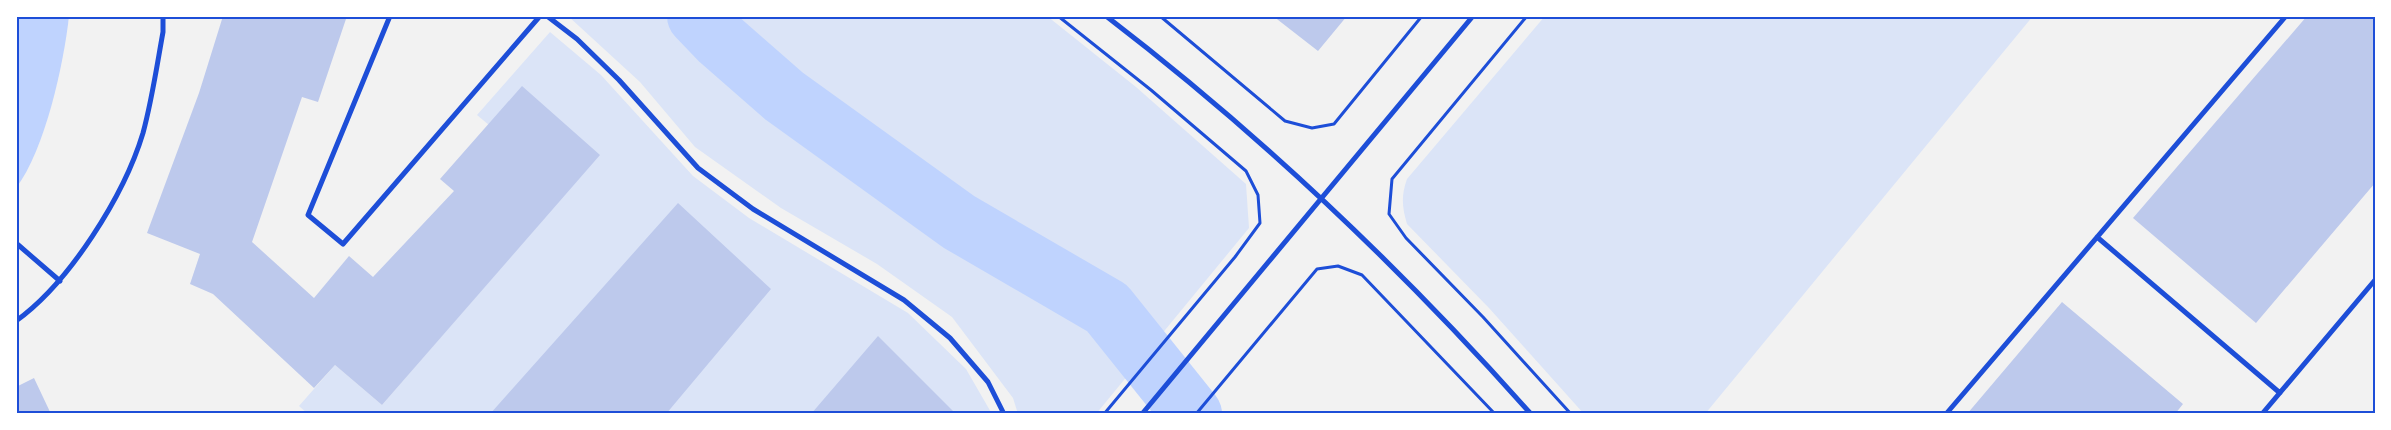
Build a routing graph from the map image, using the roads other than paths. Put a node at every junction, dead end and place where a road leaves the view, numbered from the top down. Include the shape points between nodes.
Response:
1 (163, 16) edge
2 (390, 16) edge
3 (540, 16) edge
4 (547, 16) edge
5 (1106, 16) edge
6 (1473, 16) edge
7 (2286, 16) edge
8 (1320, 200) junction
9 (2097, 237) junction
10 (16, 243) edge
11 (2375, 280) edge
12 (60, 281) junction
13 (16, 321) edge
14 (2280, 394) junction
15 (1144, 412) edge
16 (1004, 414) edge
17 (1531, 414) edge
18 (1946, 414) edge
19 (2262, 414) edge

1 - 12 street via 163,32 142,134 122,183 94,234
2 - 3 street via 308,214 343,244
4 - 16 street via 577,39 619,80 698,168 753,209 904,300 950,338 988,382
5 - 8 street via 1266,148
6 - 8 street
7 - 9 street
8 - 15 street
8 - 17 street via 1476,352
9 - 14 street
9 - 18 street
10 - 12 street
11 - 14 street
12 - 13 street
14 - 19 street

